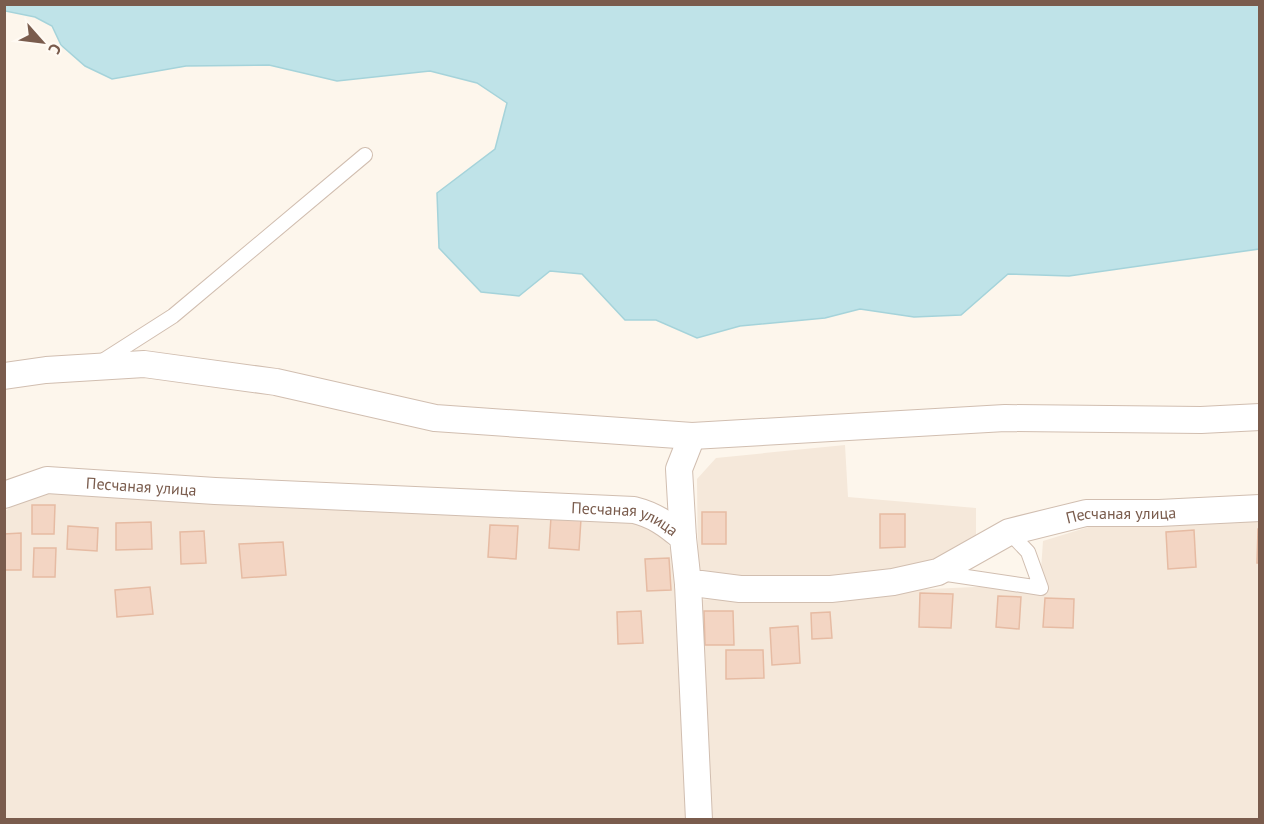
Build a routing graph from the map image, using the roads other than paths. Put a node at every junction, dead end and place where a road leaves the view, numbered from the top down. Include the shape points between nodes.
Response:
1 (365, 155) dead end
2 (92, 368) junction
3 (4, 376) edge
4 (1260, 417) edge
5 (692, 436) junction
6 (4, 495) edge
7 (1260, 507) edge
8 (1009, 532) junction
9 (683, 538) junction
10 (938, 572) junction
11 (688, 584) junction
12 (699, 819) edge

1 - 2 lane via 173,316
2 - 3 street
2 - 5 street via 144,364 276,382 435,418
4 - 5 street via 1005,418
5 - 9 street via 679,469
6 - 9 street, Песчаная улица via 47,480 633,510 650,514
7 - 8 street, Песчаная улица via 1086,513
8 - 10 street, Песчаная улица
8 - 10 lane via 1028,552 1041,588
9 - 11 street, Песчаная улица
10 - 11 street, Песчаная улица via 831,589 740,589
11 - 12 street

